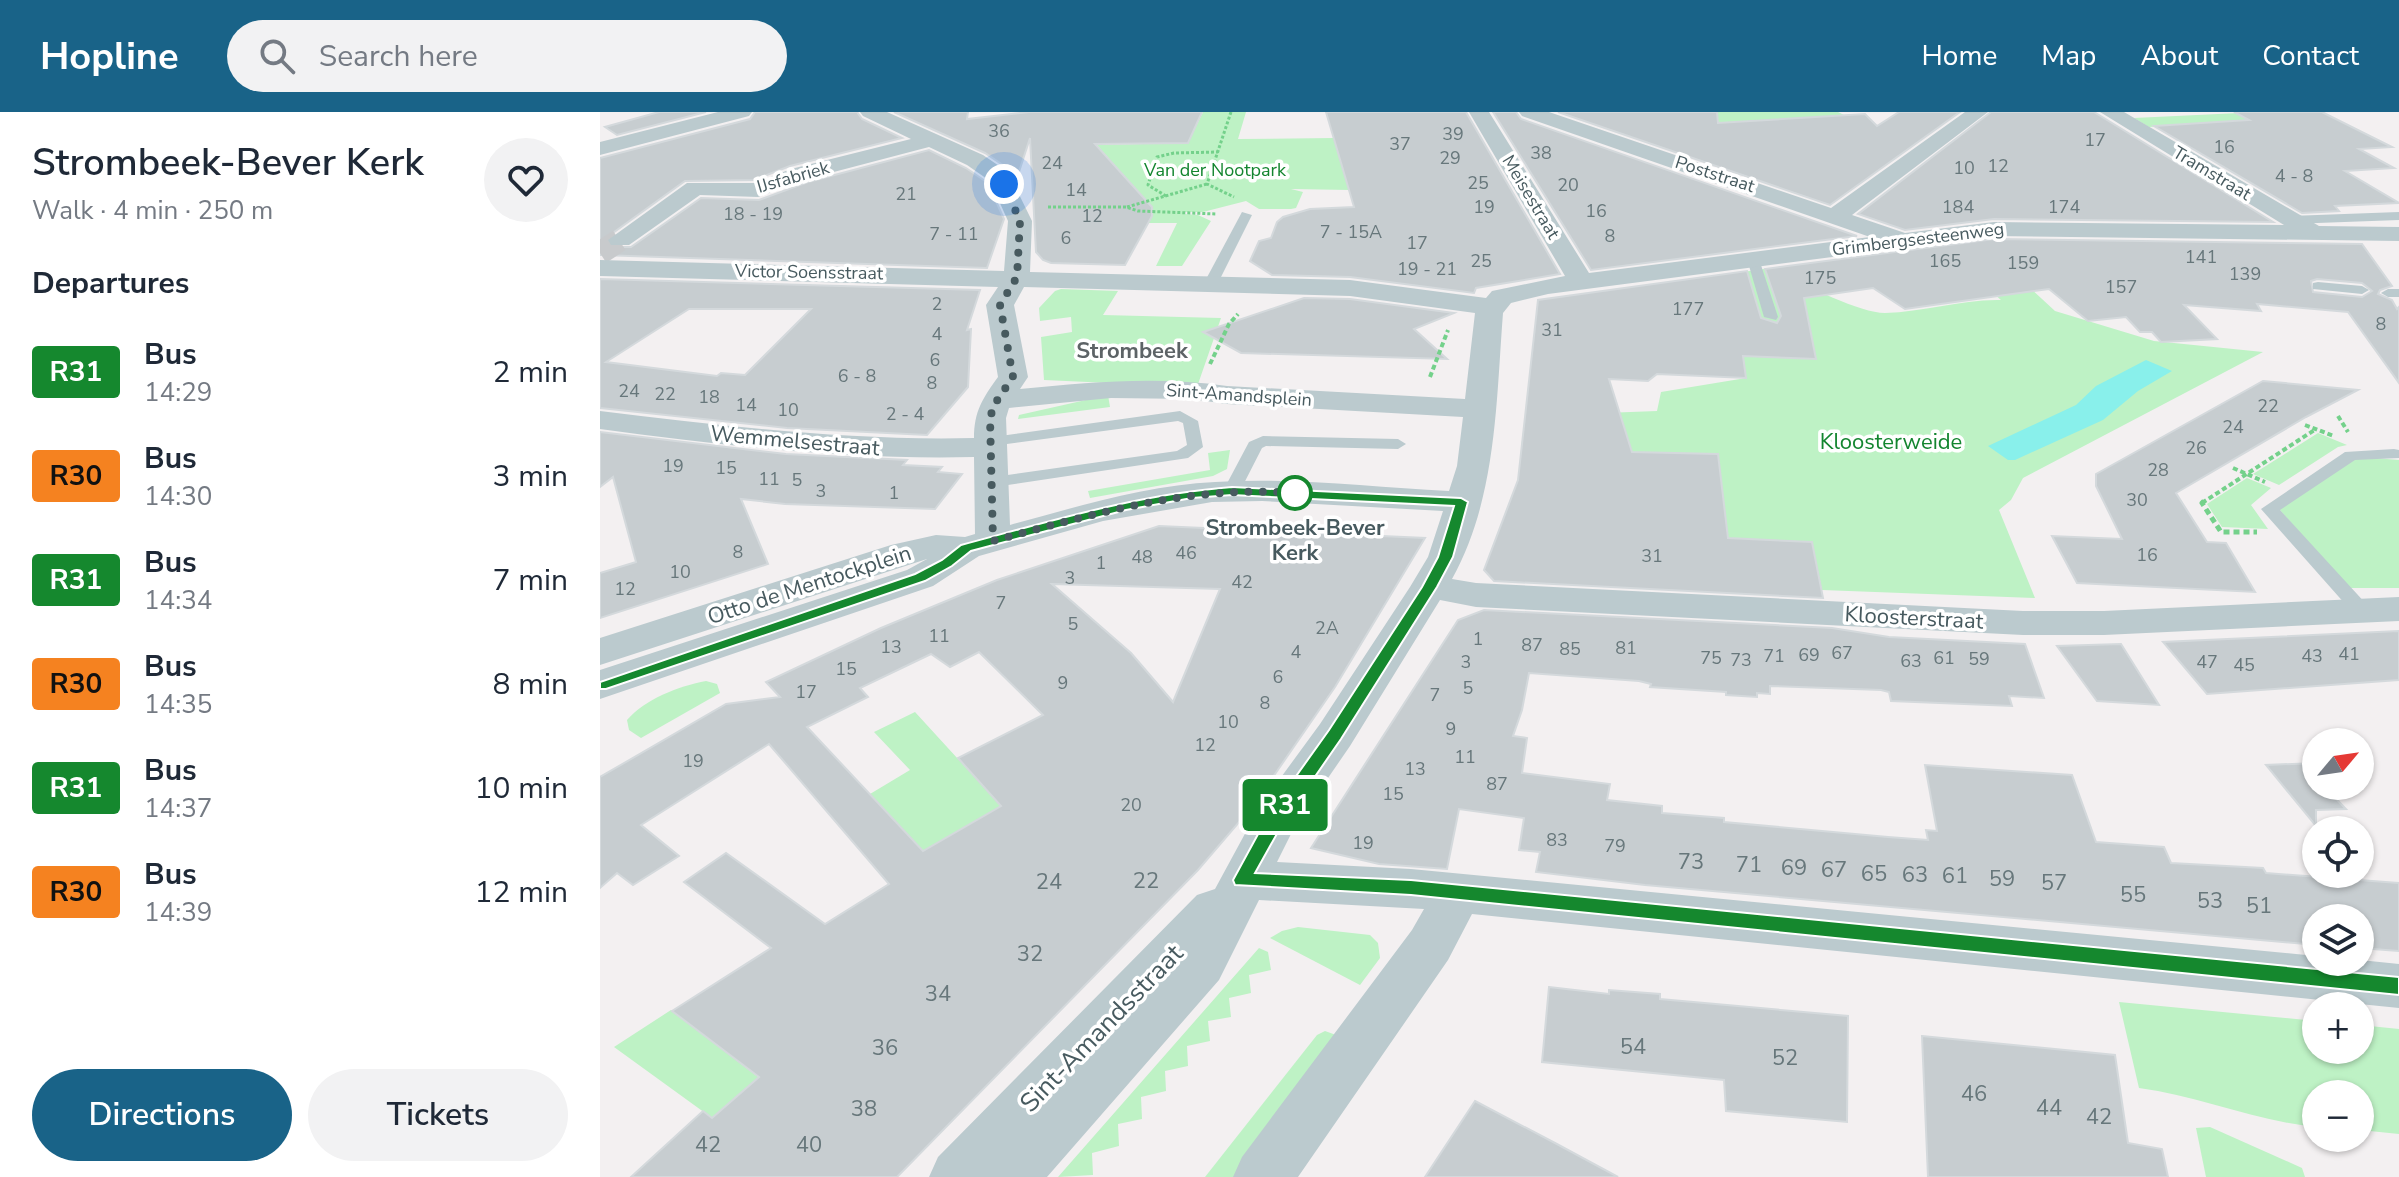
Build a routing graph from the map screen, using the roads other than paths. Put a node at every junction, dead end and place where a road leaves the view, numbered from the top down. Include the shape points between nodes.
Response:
1 (742, 112) edge
2 (870, 112) edge
3 (1479, 112) edge
4 (1529, 112) edge
5 (1978, 112) edge
6 (2110, 112) edge
7 (931, 140) junction
8 (600, 149) edge
9 (1246, 215) road end
10 (1836, 215) junction
11 (2399, 216) edge
12 (2290, 220) junction
13 (2314, 233) junction
14 (2388, 234) edge
15 (620, 240) tunnel mouth
16 (1899, 240) junction
17 (2399, 257) edge
18 (1753, 259) junction
19 (600, 268) tunnel mouth
20 (1017, 277) junction
21 (1582, 282) junction
22 (1211, 283) junction
23 (2318, 286) dead end
24 (2362, 290) dead end
25 (1490, 307) junction
26 (1771, 317) dead end
27 (1004, 391) junction
28 (1481, 409) junction
29 (600, 420) edge
30 (992, 444) junction
31 (1398, 444) dead end
32 (2394, 454) dead end
33 (994, 482) junction
34 (1232, 491) junction
35 (1461, 502) junction
36 (980, 544) junction
37 (1429, 587) junction
38 (2399, 609) edge
39 (2361, 610) junction
40 (600, 652) edge
41 (600, 685) edge
42 (1242, 880) junction
43 (1458, 893) junction
44 (2399, 986) edge
45 (959, 1177) edge
46 (1008, 1177) edge
47 (1263, 1177) edge

1 - 8 street
2 - 7 street
3 - 21 street, Meisestraat
4 - 10 street, Poststraat
5 - 10 street
6 - 12 street, Tramstraat
7 - 15 street, IJsfabriek via 758,190 695,188
7 - 20 street via 1000,177 1020,221
9 - 22 lane
10 - 16 street, Poststraat
11 - 12 lane
12 - 13 street, Tramstraat
13 - 14 street, Grimbergsesteenweg
13 - 16 street, Grimbergsesteenweg via 2003,228
14 - 17 street
16 - 18 street, Grimbergsesteenweg
18 - 21 street, Grimbergsesteenweg
18 - 26 lane
19 - 20 street, Victor Soensstraat
20 - 22 street
20 - 27 street via 1000,305 1012,368
21 - 25 street via 1510,294
22 - 25 street via 1361,288
23 - 24 lane
25 - 28 street
27 - 28 street, Sint-Amandsplein via 1191,390
27 - 30 street via 990,418
28 - 35 street via 1474,466
29 - 30 street, Wemmelsestraat via 789,444 933,450
30 - 33 street
30 - 33 lane via 1180,416 1190,421 1195,447 1182,455
31 - 34 lane via 1263,441 1255,445
32 - 39 lane via 2351,455 2270,509
33 - 36 street
34 - 35 street
34 - 36 street via 1125,506
35 - 37 street via 1446,557
36 - 40 street, Otto de Mentockplein via 904,553
36 - 41 street, Otto de Mentockplein via 920,578
37 - 39 street, Kloosterstraat via 1476,595 2023,623
37 - 42 street, Sint-Amandsstraat via 1276,818
38 - 39 street, Kloosterstraat
42 - 43 street
42 - 45 street, Sint-Amandsstraat
42 - 46 street, Sint-Amandsstraat via 1201,965
43 - 44 street
43 - 47 street via 1430,945

